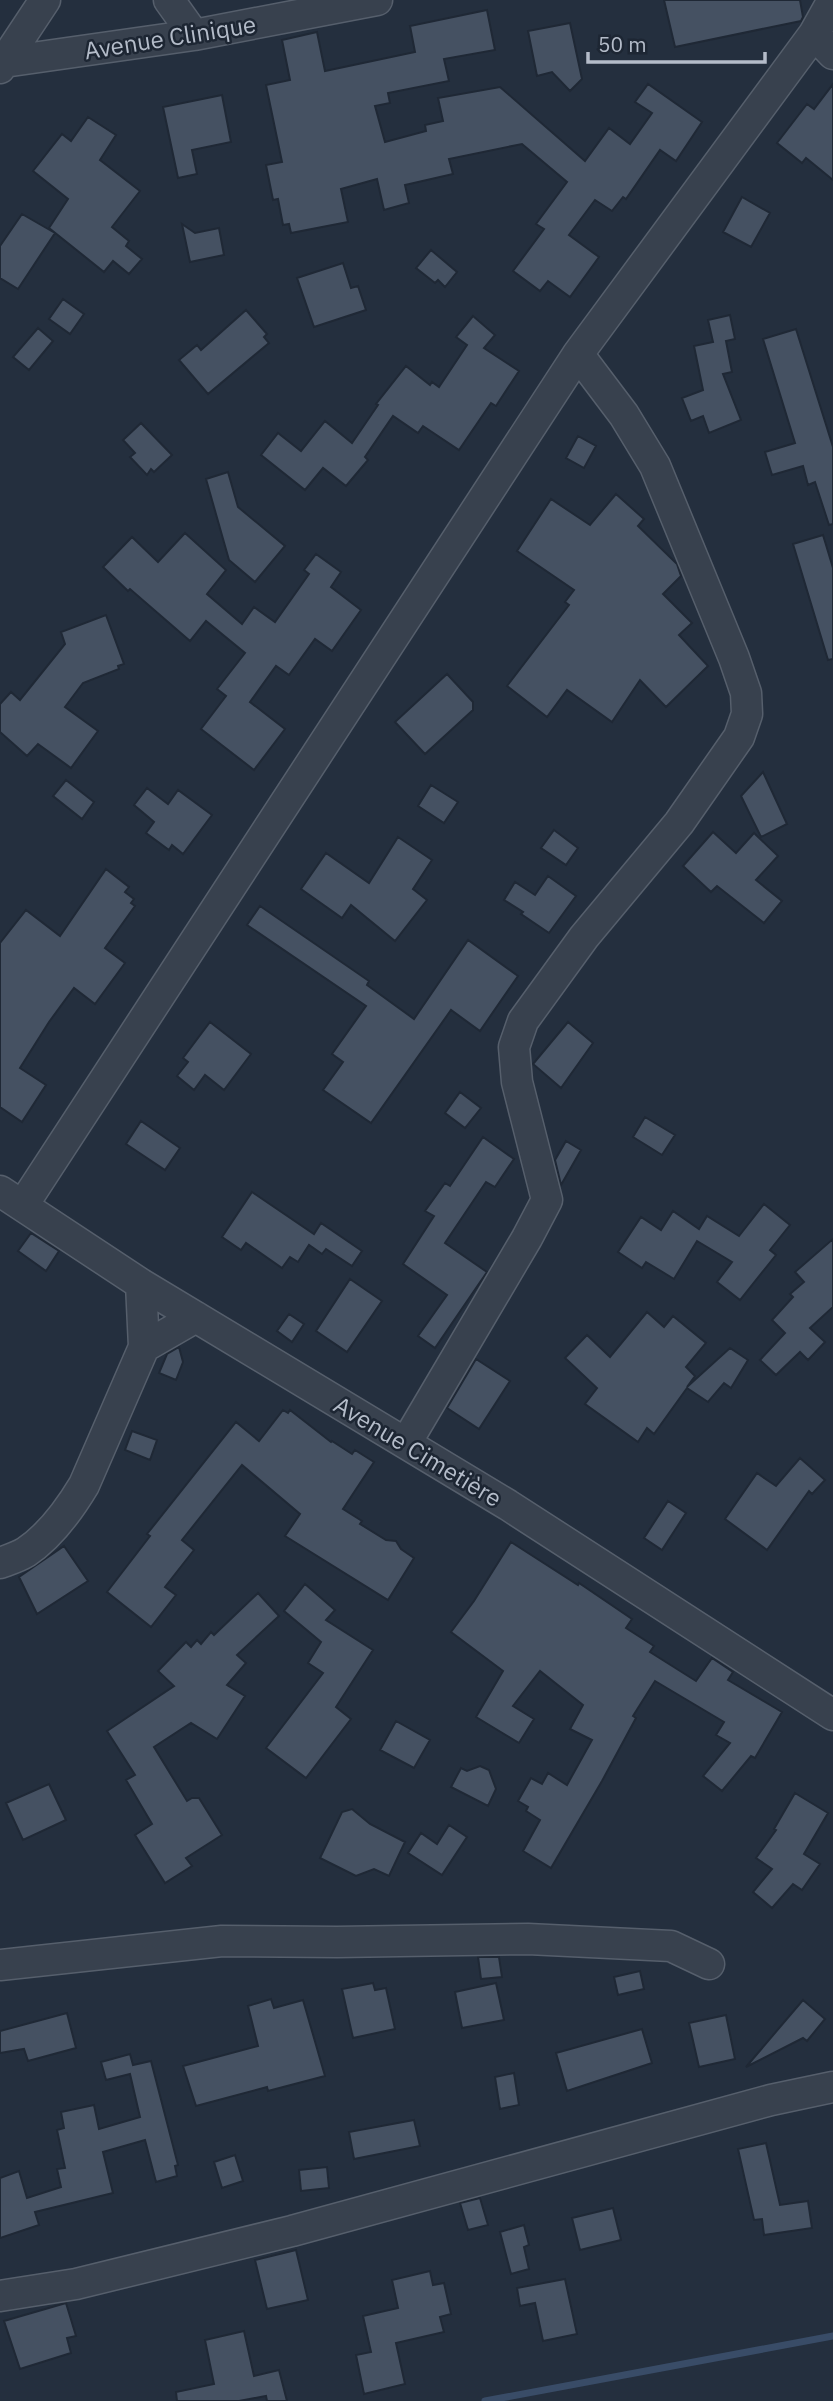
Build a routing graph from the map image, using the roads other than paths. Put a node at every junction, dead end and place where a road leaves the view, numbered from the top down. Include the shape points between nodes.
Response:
1 (45, 0) edge
2 (169, 0) edge
3 (377, 0) edge
4 (833, 0) edge
5 (194, 35) junction
6 (823, 44) edge
7 (2, 65) edge
8 (578, 354) junction
9 (11, 1198) edge
10 (141, 1284) junction
11 (196, 1317) junction
12 (144, 1347) junction
13 (405, 1443) junction
14 (0, 1563) edge
15 (833, 1715) edge
16 (709, 1964) dead end
17 (0, 1965) edge
18 (833, 2087) edge
19 (0, 2296) edge

1 - 7 street
2 - 5 street
3 - 5 street, Avenue Clinique
4 - 6 street
5 - 7 street, Avenue Clinique
6 - 8 street
8 - 9 street
8 - 13 street via 655,466 734,658 746,693 747,713 739,737 679,823 584,937 523,1021 514,1047 517,1082 547,1200
9 - 10 street, Avenue Cimetière
10 - 11 street, Avenue Cimetière
10 - 12 street
11 - 12 street
11 - 13 street, Avenue Cimetière
12 - 14 street via 72,1504 25,1553
13 - 15 street, Avenue Cimetière
16 - 17 street via 671,1946 528,1939 222,1941
18 - 19 street via 292,2231 76,2284

